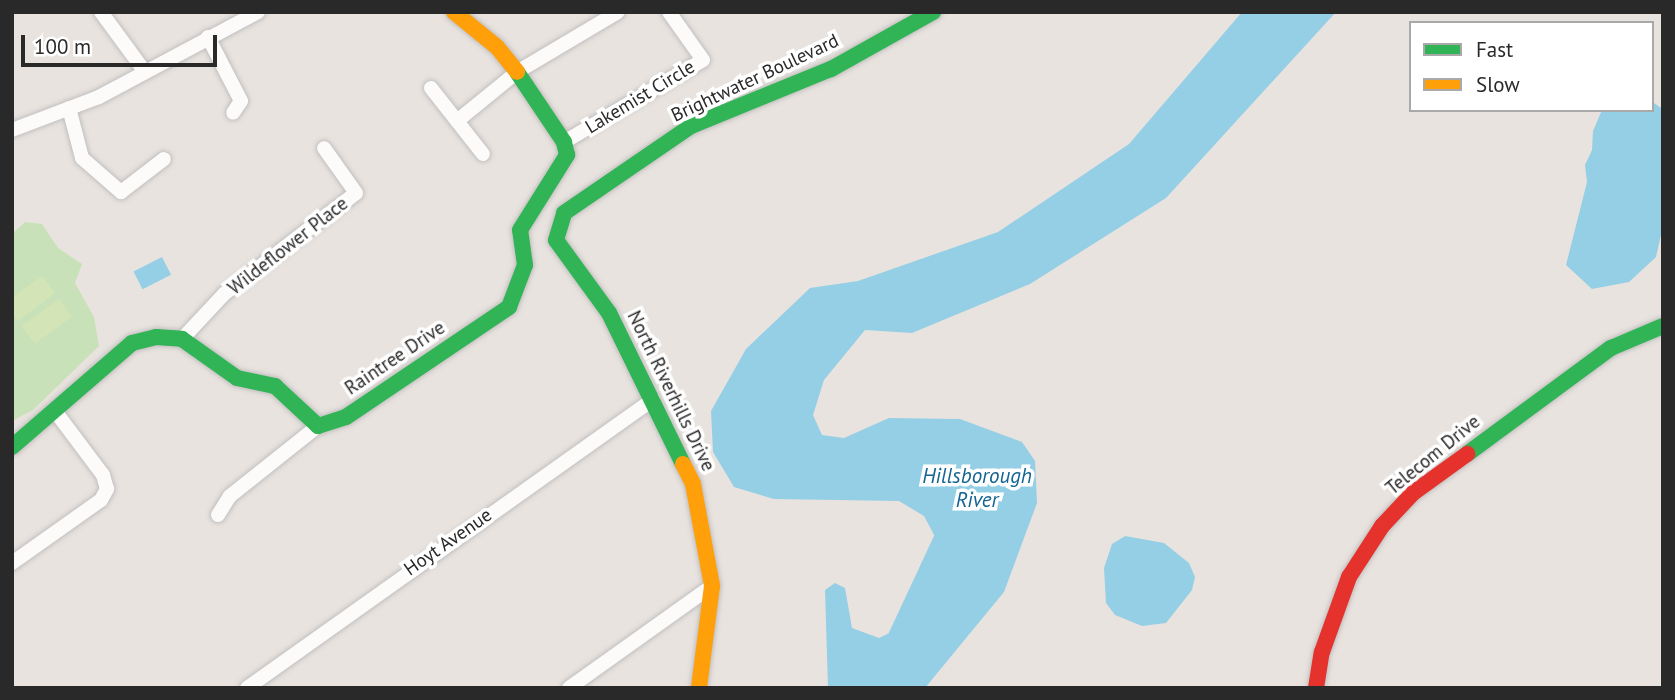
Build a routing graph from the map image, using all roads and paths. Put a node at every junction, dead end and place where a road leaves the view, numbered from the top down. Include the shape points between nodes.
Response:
1 (101, 12) edge
2 (258, 12) edge
3 (454, 12) edge
4 (618, 12) edge
5 (669, 12) edge
6 (933, 12) edge
7 (208, 37) junction
8 (145, 72) junction
9 (517, 72) junction
10 (431, 88) dead end
11 (69, 108) junction
12 (233, 113) dead end
13 (457, 121) junction
14 (12, 130) edge
15 (564, 142) junction
16 (324, 148) dead end
17 (483, 154) dead end
18 (164, 159) dead end
19 (564, 214) joint
20 (1663, 326) edge
21 (182, 339) junction
22 (653, 400) junction
23 (55, 411) junction
24 (318, 426) junction
25 (12, 447) edge
26 (218, 515) dead end
27 (12, 563) edge
28 (712, 586) junction
29 (247, 688) edge
30 (569, 688) edge
31 (699, 688) edge
32 (1316, 688) edge

1 - 8 street
2 - 7 street
3 - 9 street via 497,47
4 - 9 street
5 - 15 street, Lakemist Circle via 703,60
6 - 19 street, Brightwater Boulevard via 831,69 691,126
7 - 8 street
7 - 12 street via 241,101
8 - 11 street
9 - 13 street
9 - 15 street
10 - 13 street
11 - 14 street
11 - 18 street via 82,158 121,192
13 - 17 street
15 - 24 street, Raintree Drive via 567,155 520,230 524,265 509,307 346,417
16 - 21 street, Wildeflower Place via 356,193 224,294
19 - 22 street, North Riverhills Drive via 556,240 609,313
20 - 32 street, Telecom Drive via 1611,348 1413,493 1382,526 1349,577 1322,652
21 - 23 street via 156,337 132,343
21 - 24 street via 237,378 275,386
22 - 28 street, North Riverhills Drive via 693,484
22 - 29 street, Hoyt Avenue
23 - 25 street
23 - 27 street via 103,475 107,489 101,500
24 - 26 street via 230,496
28 - 30 street
28 - 31 street, North Riverhills Drive

